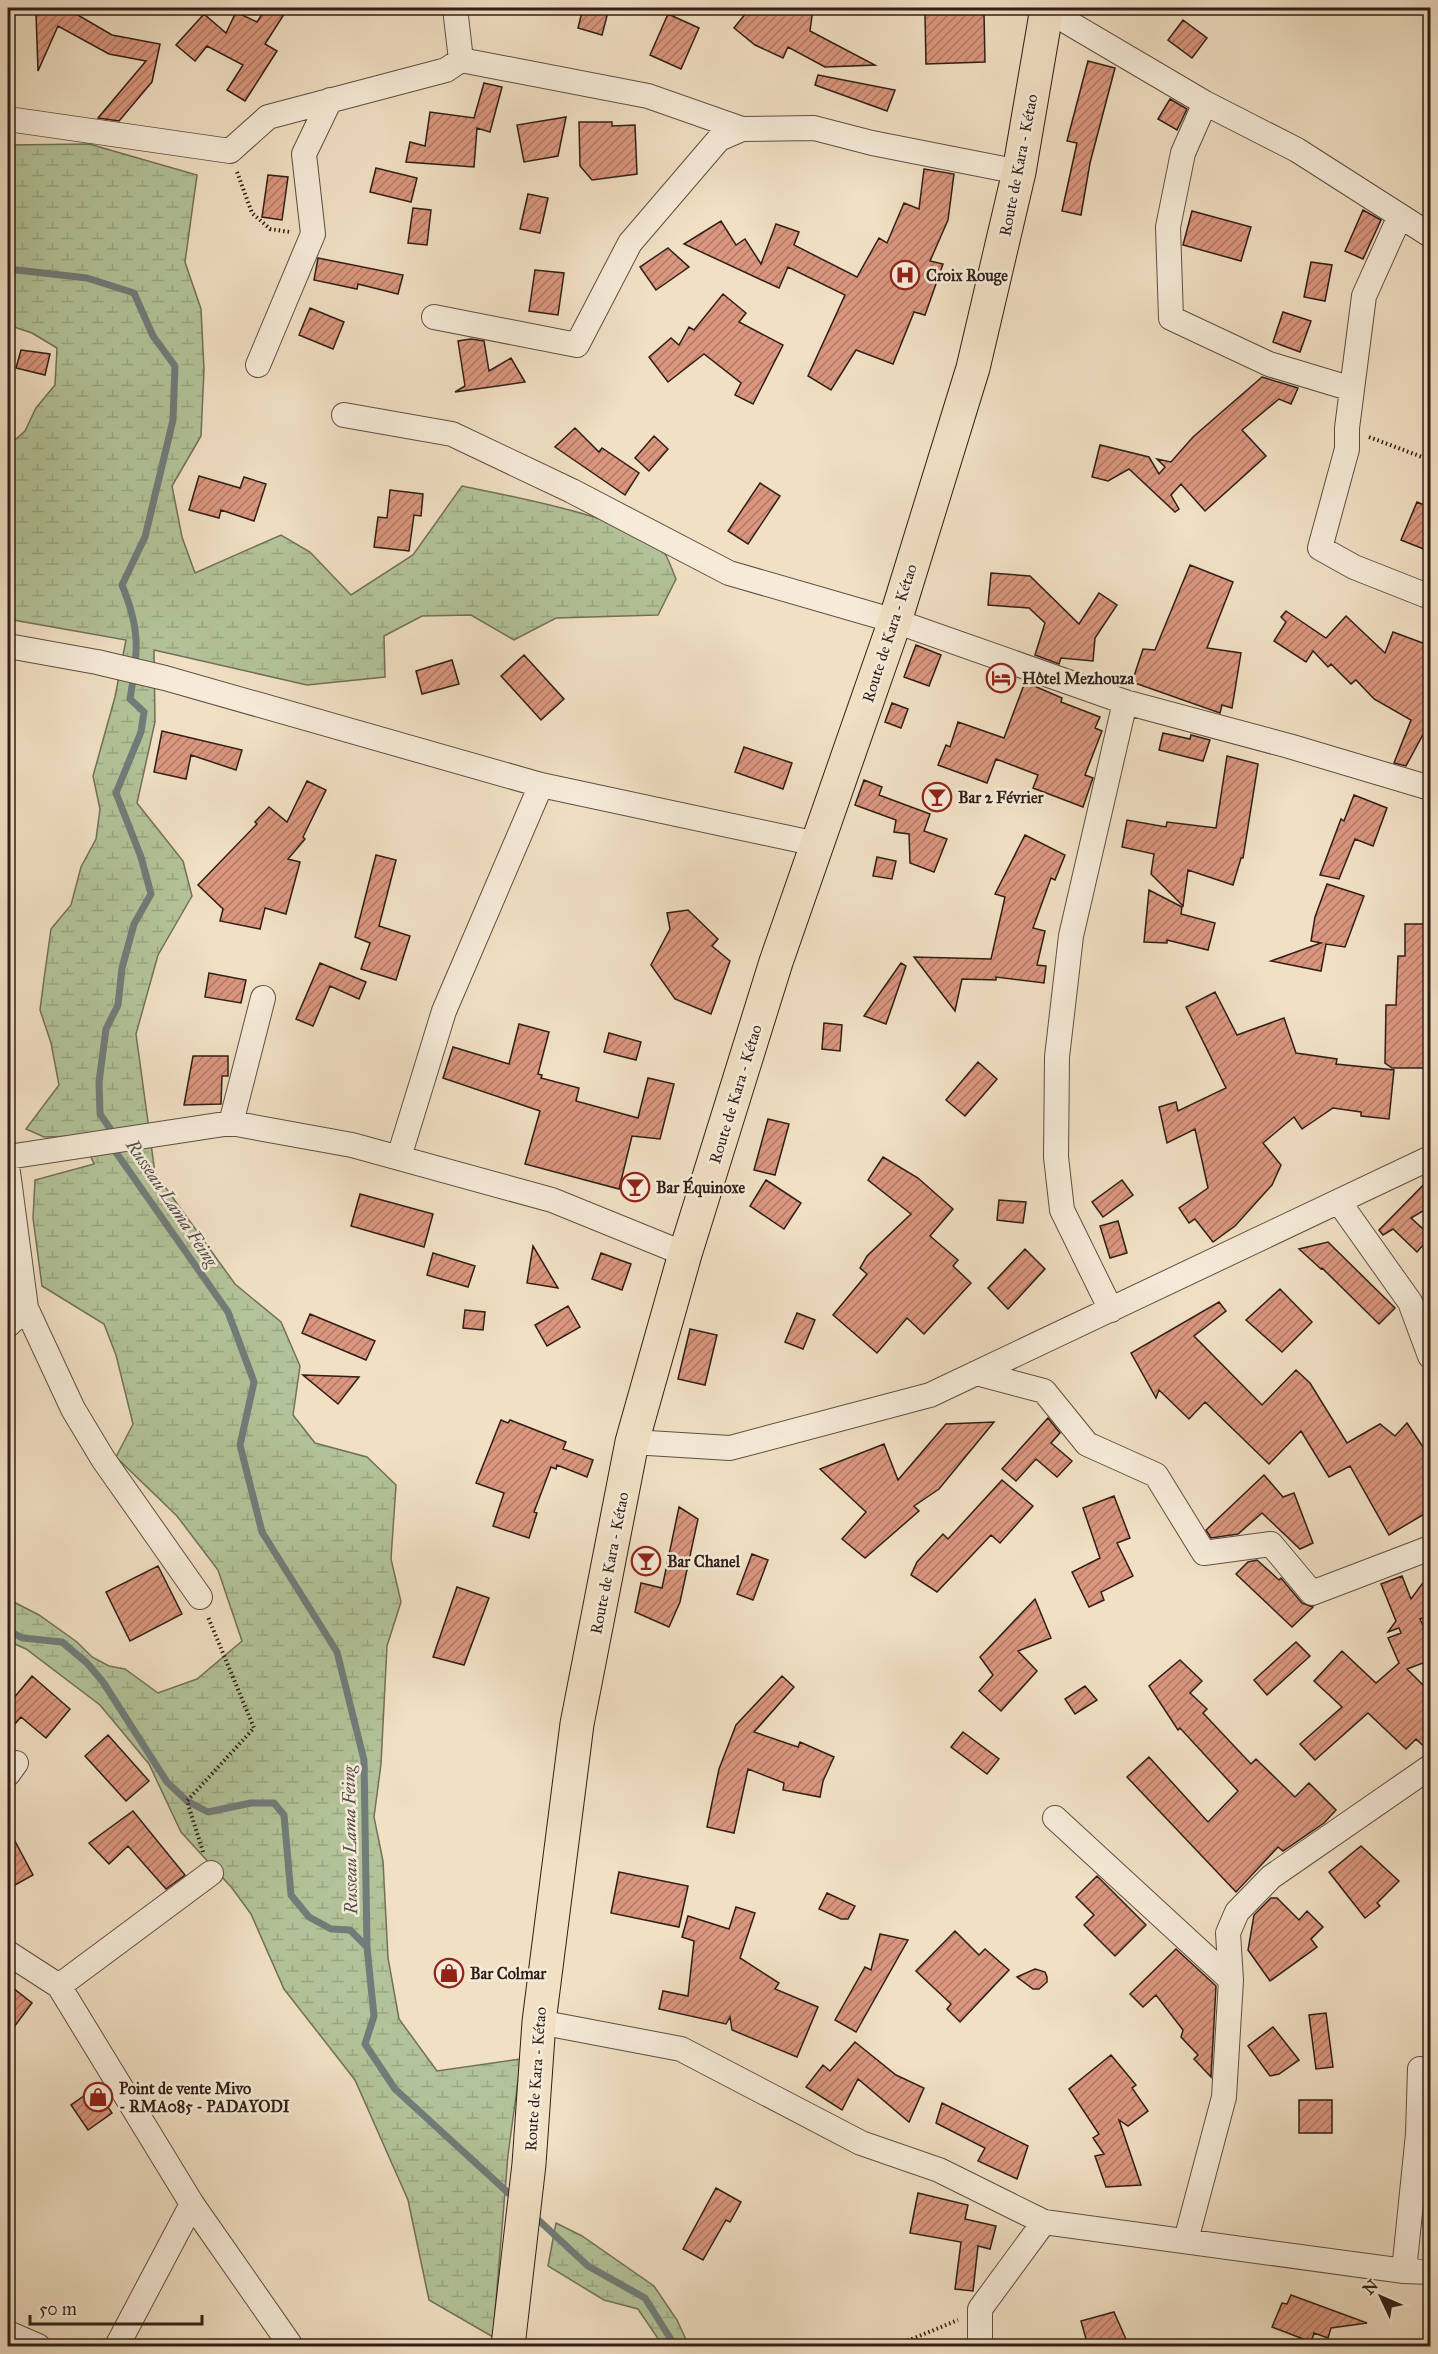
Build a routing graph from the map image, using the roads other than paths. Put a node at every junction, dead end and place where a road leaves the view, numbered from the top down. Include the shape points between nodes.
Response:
1 (455, 8) edge
2 (1047, 9) edge
3 (461, 60) junction
4 (330, 100) junction
5 (1205, 103) junction
6 (8, 119) edge
7 (742, 129) junction
8 (1019, 172) junction
9 (1400, 216) junction
10 (1431, 235) edge
11 (434, 317) dead end
12 (258, 365) dead end
13 (1352, 389) junction
14 (344, 415) dead end
15 (1431, 597) edge
16 (895, 621) junction
17 (8, 646) edge
18 (1125, 702) junction
19 (541, 785) junction
20 (1431, 788) edge
21 (817, 844) junction
22 (263, 998) dead end
23 (231, 1123) junction
24 (8, 1157) edge
25 (399, 1157) junction
26 (1431, 1158) edge
27 (8, 1172) edge
28 (1339, 1202) junction
29 (685, 1254) junction
30 (27, 1308) junction
31 (1111, 1310) junction
32 (8, 1325) edge
33 (1431, 1356) edge
34 (976, 1373) junction
35 (632, 1442) junction
36 (1431, 1548) edge
37 (200, 1597) road end
38 (1431, 1767) edge
39 (1055, 1818) dead end
40 (211, 1873) road end
41 (8, 1953) edge
42 (1231, 1980) junction
43 (59, 1986) junction
44 (539, 2022) junction
45 (1420, 2069) dead end
46 (192, 2204) junction
47 (1044, 2222) junction
48 (1186, 2240) junction
49 (1404, 2271) junction
50 (1431, 2272) edge
51 (8, 2333) edge
52 (38, 2346) edge
53 (117, 2346) edge
54 (291, 2346) edge
55 (508, 2346) edge
56 (980, 2346) edge

1 - 3 street
2 - 5 street
2 - 8 main road, Route de Kara - Kétao
3 - 4 street via 446,70
3 - 7 street via 648,96
4 - 6 street via 268,117 230,151
4 - 12 street via 304,154 313,234
5 - 9 street via 1297,150
5 - 13 street via 1183,153 1168,227 1171,318 1269,364
7 - 8 street via 814,128
7 - 11 street via 720,140 630,243 577,345
8 - 16 main road, Route de Kara - Kétao via 973,368
9 - 10 street
9 - 13 street via 1364,296
13 - 15 street via 1347,448 1320,548 1354,567
14 - 16 street via 452,434 729,573
16 - 18 street
16 - 21 main road, Route de Kara - Kétao
17 - 19 street via 165,678
18 - 20 street
18 - 31 street via 1071,936 1057,1068 1056,1157 1062,1210
19 - 21 street
19 - 25 street via 444,1011
21 - 29 main road, Route de Kara - Kétao
22 - 23 street
23 - 24 street
23 - 25 street
25 - 29 street via 552,1200
26 - 28 street
27 - 30 street
28 - 31 street
28 - 33 street via 1410,1302
29 - 35 main road, Route de Kara - Kétao
30 - 32 street
30 - 37 street via 73,1409 103,1459
31 - 34 street
34 - 35 street via 930,1395 730,1448
34 - 36 street via 1044,1391 1087,1444 1156,1475 1204,1553 1271,1544 1312,1593
35 - 44 main road, Route de Kara - Kétao via 578,1724
38 - 42 street via 1271,1877 1238,1912 1228,1933
39 - 42 street
40 - 43 street
41 - 43 street
42 - 48 street via 1224,2097
43 - 46 street
44 - 47 street via 681,2049 861,2143 939,2170
44 - 55 main road, Route de Kara - Kétao via 529,2164
45 - 49 street via 1418,2134
46 - 53 street
46 - 54 street
47 - 48 street
47 - 56 street via 980,2309
48 - 49 street
49 - 50 street
51 - 52 street

